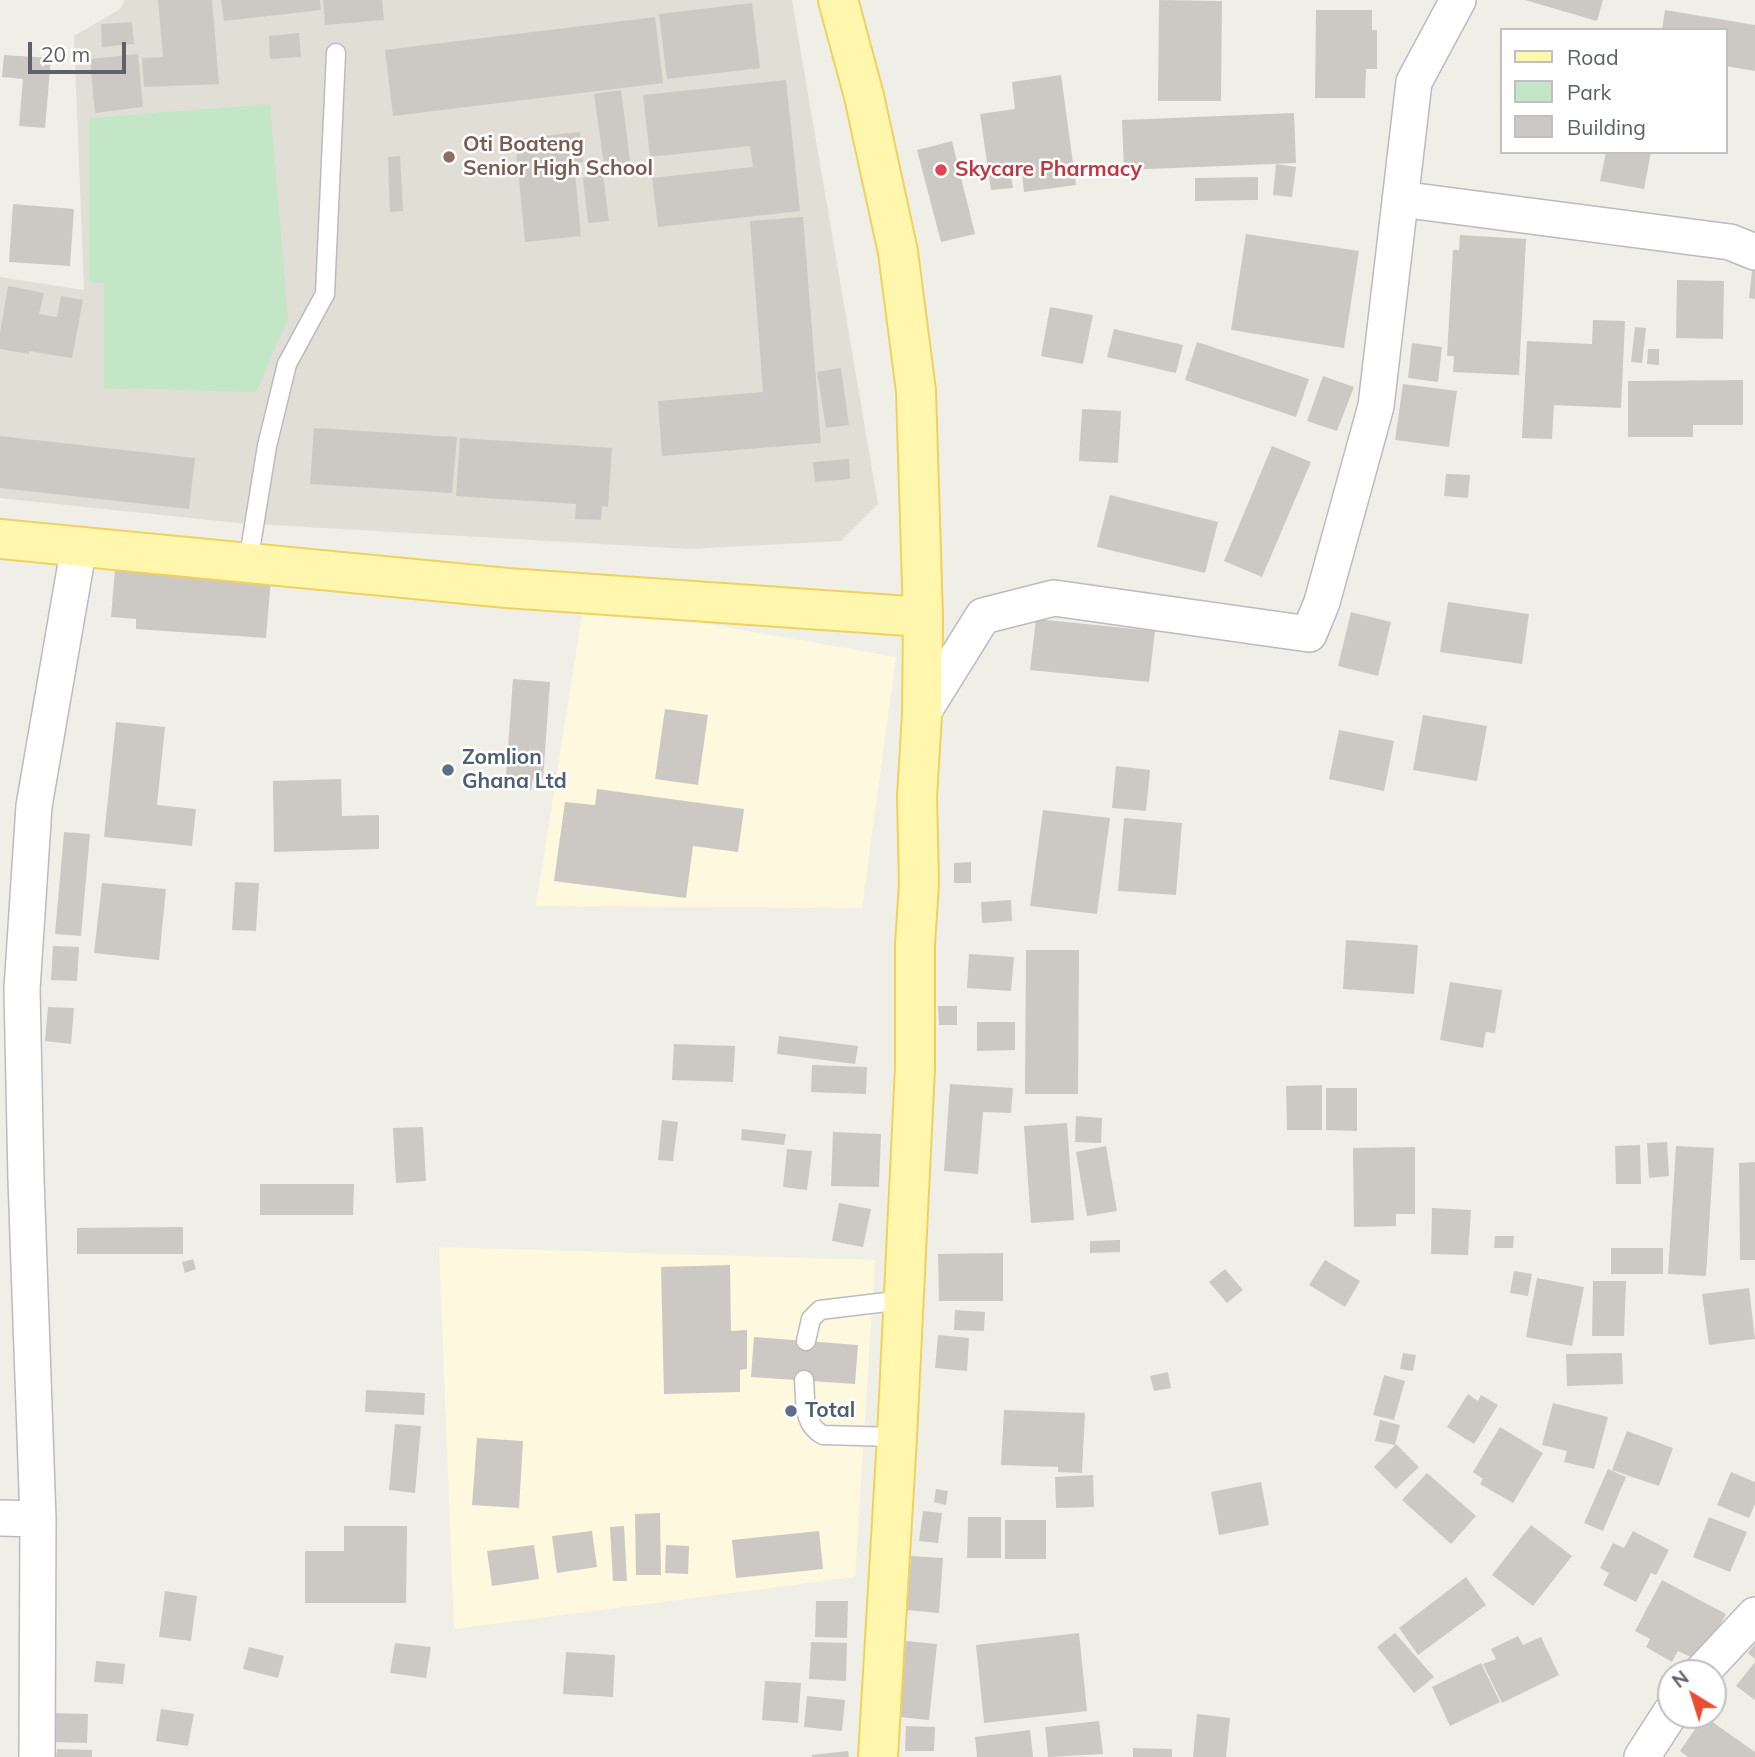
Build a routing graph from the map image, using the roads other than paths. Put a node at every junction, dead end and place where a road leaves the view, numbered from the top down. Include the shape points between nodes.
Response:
1 (838, 0) edge
2 (1458, 0) edge
3 (336, 52) dead end
4 (1400, 199) junction
5 (1755, 252) edge
6 (0, 539) edge
7 (79, 546) junction
8 (248, 563) junction
9 (923, 617) junction
10 (922, 714) junction
11 (903, 1300) junction
12 (806, 1341) dead end
13 (804, 1380) dead end
14 (897, 1437) junction
15 (0, 1518) edge
16 (38, 1519) junction
17 (1755, 1615) edge
18 (1714, 1659) edge
19 (1660, 1729) edge
20 (37, 1757) edge
21 (878, 1757) edge
22 (1642, 1757) edge

1 - 9 main road via 898,252 916,391
2 - 4 street via 1414,82
3 - 8 lane via 325,295 287,364 267,446
4 - 5 street via 1730,242
4 - 10 street via 1376,406 1309,634 1055,597 983,616
6 - 7 main road
7 - 8 main road
7 - 16 street via 34,806 22,989
8 - 9 main road via 507,588
9 - 10 main road
10 - 11 main road via 915,1068
11 - 12 lane via 820,1310 811,1320
11 - 14 main road
13 - 14 lane via 813,1430 823,1435
14 - 21 main road
15 - 16 street
16 - 20 street
17 - 18 street
19 - 22 street

